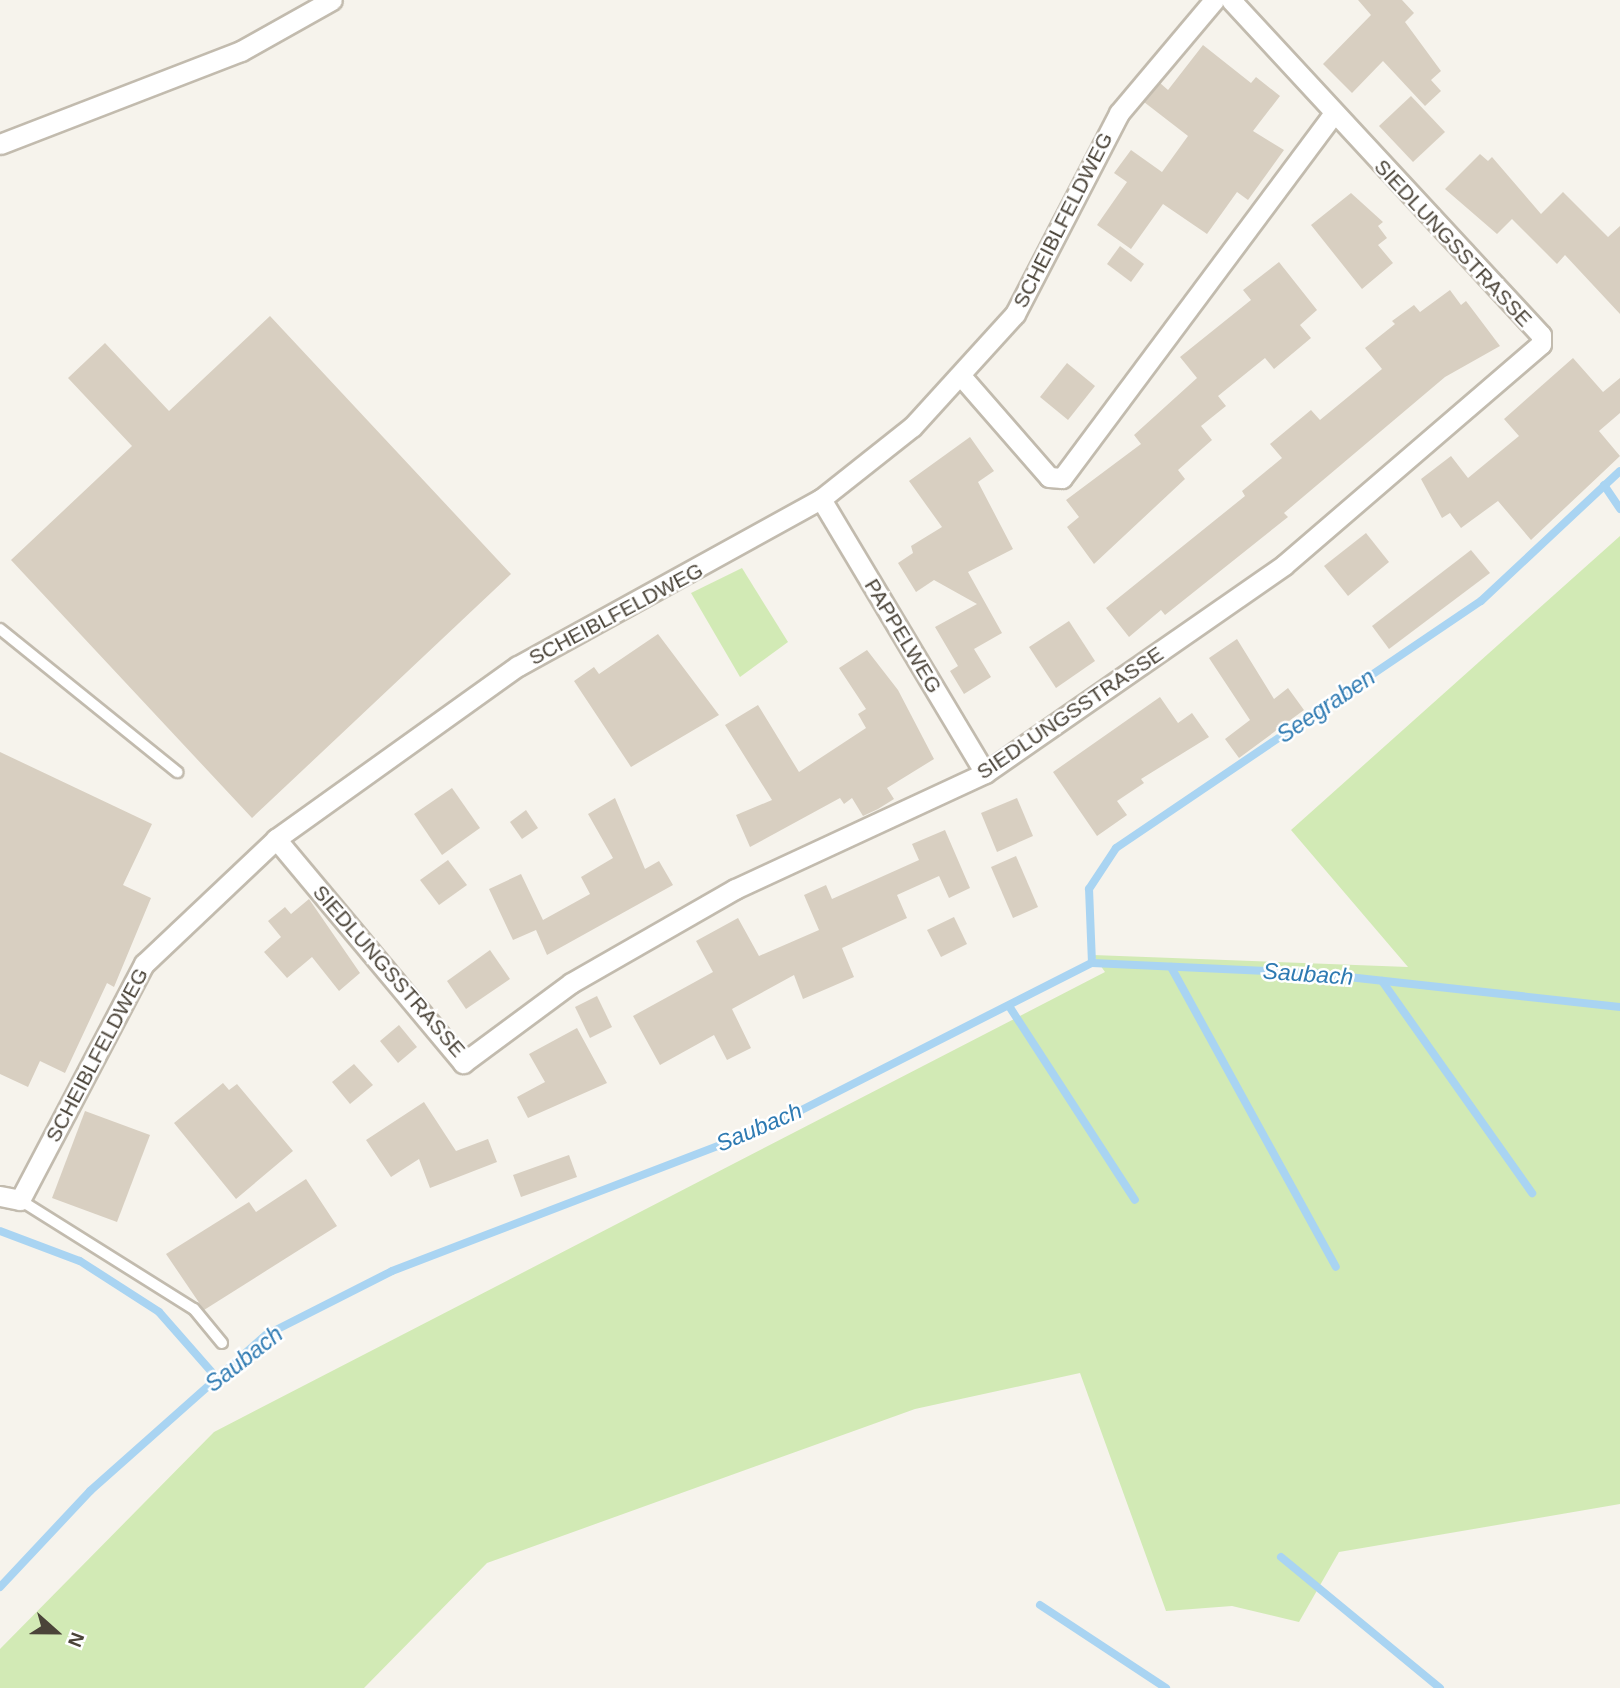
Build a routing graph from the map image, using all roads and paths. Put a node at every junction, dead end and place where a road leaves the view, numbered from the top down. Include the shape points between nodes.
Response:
1 (332, 0) edge
2 (1214, 0) edge
3 (1231, 0) edge
4 (1333, 115) junction
5 (0, 144) edge
6 (961, 376) junction
7 (821, 499) junction
8 (0, 629) edge
9 (177, 772) dead end
10 (985, 774) junction
11 (276, 839) junction
12 (0, 1196) edge
13 (20, 1200) junction
14 (222, 1343) dead end

1 - 5 street via 241,51
2 - 6 street, SCHEIBLFELDWEG via 1119,113 1015,314
3 - 4 street, SIEDLUNGSSTRASSE
4 - 6 street via 1062,478 1049,477
4 - 10 street, SIEDLUNGSSTRASSE via 1541,335 1541,344 1284,565
6 - 7 street, SCHEIBLFELDWEG via 912,427
7 - 10 street, PAPPELWEG
7 - 11 street, SCHEIBLFELDWEG via 518,666
8 - 9 lane
10 - 11 street, SIEDLUNGSSTRASSE via 735,889 571,983 463,1063
11 - 13 street, SCHEIBLFELDWEG via 144,964
12 - 13 street
13 - 14 lane via 194,1309

